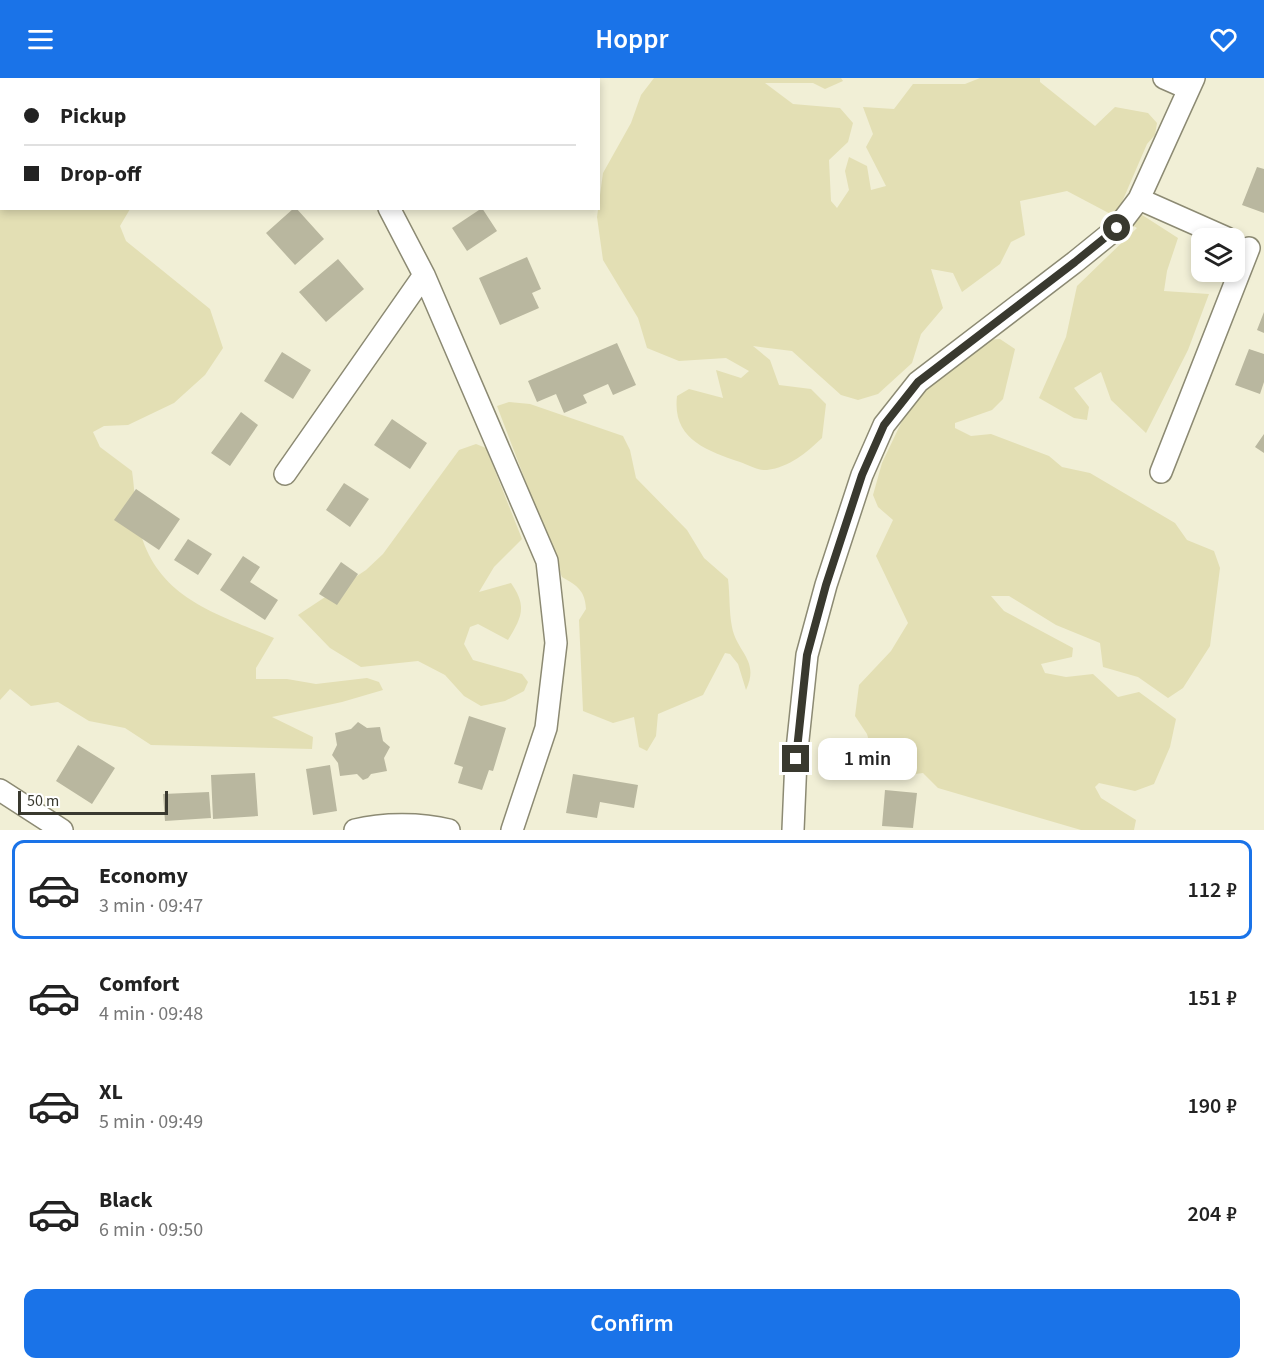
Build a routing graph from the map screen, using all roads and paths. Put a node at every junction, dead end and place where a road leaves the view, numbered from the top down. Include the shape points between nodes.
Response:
1 (1164, 78) edge
2 (1191, 84) edge
3 (1139, 199) junction
4 (390, 210) edge
5 (1204, 228) edge
6 (1249, 248) edge
7 (424, 275) junction
8 (1161, 472) dead end
9 (285, 474) dead end
10 (0, 790) edge
11 (62, 830) edge
12 (355, 830) edge
13 (449, 830) edge
14 (512, 830) edge
15 (793, 830) edge

1 - 2 street
2 - 3 street
3 - 5 street
3 - 15 street via 1117,228 918,382 884,425 862,475 807,655
4 - 7 street
6 - 8 street
7 - 9 street
7 - 14 street via 547,561 556,643 546,728
10 - 11 street
12 - 13 street via 432,826

